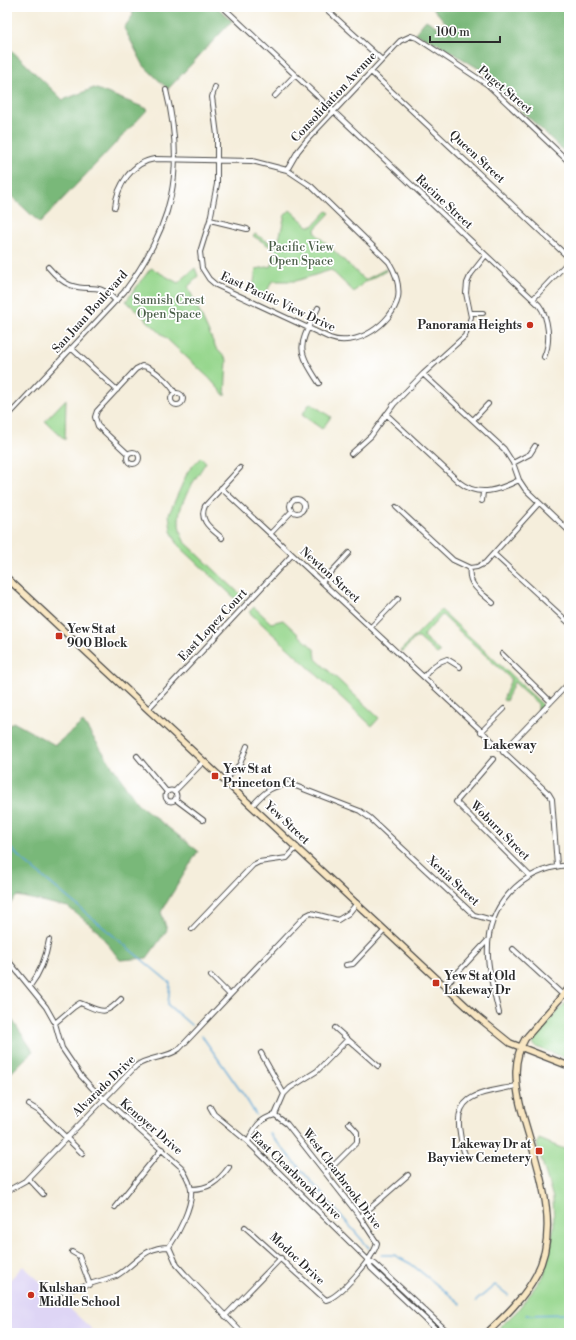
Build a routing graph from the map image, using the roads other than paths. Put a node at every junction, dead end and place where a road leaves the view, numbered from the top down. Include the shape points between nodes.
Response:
1 (223, 7) edge
2 (324, 7) edge
3 (400, 41) joint
4 (382, 60) junction
5 (371, 72) junction
6 (295, 75) junction
7 (215, 88) dead end
8 (166, 90) dead end
9 (275, 96) dead end
10 (333, 112) junction
11 (176, 160) junction
12 (218, 161) junction
13 (569, 162) edge
14 (288, 170) junction
15 (115, 207) dead end
16 (210, 220) junction
17 (247, 229) dead end
18 (569, 250) edge
19 (565, 254) junction
20 (486, 255) junction
21 (569, 258) edge
22 (569, 261) edge
23 (48, 267) dead end
24 (533, 300) junction
25 (116, 301) junction
26 (318, 308) dead end
27 (471, 313) junction
28 (483, 313) dead end
29 (309, 328) junction
30 (71, 348) junction
31 (544, 357) dead end
32 (423, 374) junction
33 (319, 383) dead end
34 (117, 390) junction
35 (175, 393) dead end
36 (488, 404) dead end
37 (386, 414) junction
38 (7, 417) edge
39 (473, 420) junction
40 (535, 446) dead end
41 (128, 454) dead end
42 (351, 454) dead end
43 (513, 463) junction
44 (240, 468) dead end
45 (519, 480) junction
46 (221, 488) junction
47 (482, 492) junction
48 (482, 501) dead end
49 (539, 503) junction
50 (396, 507) dead end
51 (292, 511) dead end
52 (569, 531) edge
53 (270, 534) junction
54 (222, 538) dead end
55 (349, 553) dead end
56 (494, 554) junction
57 (292, 555) junction
58 (470, 568) junction
59 (7, 578) edge
60 (322, 582) junction
61 (398, 599) dead end
62 (493, 603) dead end
63 (569, 623) edge
64 (371, 627) junction
65 (502, 654) dead end
66 (460, 667) dead end
67 (424, 677) junction
68 (569, 683) edge
69 (551, 702) junction
70 (148, 709) junction
71 (504, 709) dead end
72 (481, 732) junction
73 (247, 746) dead end
74 (503, 752) junction
75 (138, 756) dead end
76 (494, 759) dead end
77 (204, 761) junction
78 (225, 780) junction
79 (167, 792) junction
80 (174, 792) junction
81 (175, 800) junction
82 (252, 806) junction
83 (203, 820) dead end
84 (297, 847) junction
85 (569, 865) edge
86 (557, 866) junction
87 (530, 876) junction
88 (357, 903) junction
89 (492, 920) junction
90 (192, 929) dead end
91 (386, 929) junction
92 (49, 940) dead end
93 (488, 940) junction
94 (513, 949) dead end
95 (7, 959) edge
96 (346, 965) dead end
97 (211, 976) dead end
98 (446, 985) junction
99 (30, 986) junction
100 (569, 988) edge
101 (230, 995) junction
102 (563, 995) junction
103 (121, 999) dead end
104 (499, 1014) dead end
105 (55, 1023) junction
106 (335, 1028) dead end
107 (347, 1040) junction
108 (519, 1048) junction
109 (261, 1053) dead end
110 (378, 1066) dead end
111 (569, 1066) edge
112 (516, 1086) junction
113 (284, 1094) junction
114 (104, 1098) junction
115 (29, 1105) dead end
116 (210, 1107) dead end
117 (275, 1115) junction
118 (350, 1123) dead end
119 (66, 1136) junction
120 (248, 1142) junction
121 (162, 1149) junction
122 (83, 1154) dead end
123 (465, 1154) dead end
124 (229, 1167) dead end
125 (326, 1173) junction
126 (408, 1175) dead end
127 (28, 1178) junction
128 (191, 1188) junction
129 (7, 1191) edge
130 (43, 1194) dead end
131 (115, 1207) dead end
132 (360, 1217) junction
133 (245, 1227) dead end
134 (169, 1247) junction
135 (72, 1252) dead end
136 (281, 1258) junction
137 (368, 1260) junction
138 (90, 1285) junction
139 (63, 1292) dead end
140 (225, 1316) junction
141 (242, 1333) edge
142 (440, 1333) edge
143 (449, 1333) edge
144 (487, 1333) edge

1 - 6 street, Racine Street
2 - 4 street
3 - 4 street, Consolidation Avenue
3 - 13 street, Puget Street via 411,36 417,38 488,85
4 - 5 street, Consolidation Avenue
5 - 10 street, Consolidation Avenue
5 - 19 street, Queen Street
6 - 9 street
6 - 10 street, Racine Street
7 - 12 street, East Pacific View Drive via 212,97
8 - 11 street, San Juan Boulevard via 174,130
10 - 14 street, Consolidation Avenue via 301,147
10 - 20 street, Racine Street
11 - 12 street, East Pacific View Drive
11 - 15 street, East Pacific View Drive via 155,159 140,164 120,187
11 - 25 street, San Juan Boulevard via 171,199 159,237 139,272
12 - 14 street, East Pacific View Drive via 264,163
12 - 16 street, East Pacific View Drive via 217,184
14 - 29 street, East Pacific View Drive via 311,186 389,262 396,279 398,297 392,312 365,336 351,341 334,340
16 - 17 street
16 - 29 street, East Pacific View Drive via 200,252 202,268 209,279 220,287
18 - 19 street
19 - 21 street, Queen Street
20 - 24 street, Racine Street
20 - 27 street via 470,274 467,283 466,293
22 - 24 street
23 - 25 street via 68,285 100,288 107,291
24 - 31 street, Racine Street via 547,320 547,350
25 - 30 street, San Juan Boulevard
26 - 29 street
27 - 28 street
27 - 32 street via 467,332 462,340
29 - 33 street via 303,342 302,353
30 - 34 street
30 - 38 street, San Juan Boulevard
32 - 37 street
32 - 39 street
34 - 35 street via 142,366 150,368 173,388
34 - 41 street via 97,410 95,420 98,426
36 - 39 street
37 - 42 street via 371,436
37 - 47 street via 461,484
39 - 43 street via 498,443
40 - 43 street via 530,454
43 - 45 street
44 - 46 street
45 - 47 street via 500,489
45 - 49 street
46 - 53 street, Newton Street
46 - 54 street via 205,506 202,518
47 - 48 street
49 - 52 street
49 - 56 street
50 - 58 street via 455,562
51 - 53 street
53 - 57 street, Newton Street
55 - 60 street
56 - 58 street via 480,566
56 - 63 street
57 - 60 street, Newton Street
57 - 70 street, East Lopez Court
58 - 62 street via 469,577 472,584
59 - 70 street, Yew Street
60 - 64 street, Newton Street
61 - 64 street
64 - 67 street, Newton Street
65 - 69 street
66 - 67 street via 447,659 440,661
67 - 72 street, Newton Street
68 - 69 street
69 - 74 street
70 - 77 street, Yew Street
71 - 72 street
72 - 74 street, Newton Street
73 - 78 street via 240,764
74 - 86 street, Newton Street via 552,799
75 - 79 street
76 - 87 street, Woburn Street via 456,802
77 - 78 street, Yew Street
77 - 80 street
78 - 82 street, Yew Street
79 - 80 street
79 - 81 street via 166,799
80 - 81 street
81 - 83 street
82 - 84 street, Yew Street
82 - 89 street, Xenia Street via 272,787 282,784 293,785 360,812 370,818 474,915
84 - 88 street, Yew Street
84 - 90 street via 288,858 253,865
85 - 86 street
86 - 87 street
87 - 89 street via 521,881 502,900
88 - 91 street, Yew Street
88 - 101 street, Alvarado Drive via 349,913 338,920 311,913 305,916
89 - 93 street
91 - 96 street via 353,964
91 - 98 street, Yew Street
92 - 99 street via 45,960
93 - 98 street
93 - 104 street via 488,957
94 - 102 street
95 - 99 street, Kenoyer Drive
97 - 101 street
98 - 108 street, Yew Street via 479,1018
99 - 105 street, Kenoyer Drive
100 - 102 street
101 - 114 street, Alvarado Drive via 179,1049 170,1055 150,1058 140,1063
102 - 108 street
103 - 105 street via 112,1008 101,1012 80,1003
105 - 114 street, Kenoyer Drive via 62,1048 81,1076
106 - 107 street
107 - 110 street
107 - 113 street via 318,1072
108 - 111 street
108 - 112 street
109 - 113 street
112 - 123 street via 475,1096 462,1106 457,1121
112 - 144 street via 547,1202 547,1236 536,1276 510,1311
113 - 117 street
114 - 119 street, Alvarado Drive
114 - 121 street, Kenoyer Drive
115 - 119 street via 40,1111
116 - 120 street, East Clearbrook Drive via 214,1114
117 - 120 street via 261,1120 255,1126
117 - 125 street, West Clearbrook Drive via 287,1124
118 - 125 street via 357,1132 357,1142
119 - 122 street
119 - 127 street, Alvarado Drive
120 - 137 street, East Clearbrook Drive
121 - 128 street, Kenoyer Drive via 182,1167
121 - 131 street
124 - 128 street via 221,1178 209,1186
125 - 132 street, West Clearbrook Drive
126 - 132 street
127 - 129 street, Alvarado Drive via 19,1186
127 - 130 street
128 - 134 street via 189,1205
132 - 137 street, West Clearbrook Drive via 377,1243
133 - 136 street, Modoc Drive
134 - 138 street via 159,1247 144,1253 123,1272
134 - 140 street via 177,1265
135 - 138 street via 79,1256
136 - 137 street, Modoc Drive via 326,1300 332,1298
136 - 140 street
137 - 142 street via 371,1268
137 - 143 street
138 - 139 street
140 - 141 street

